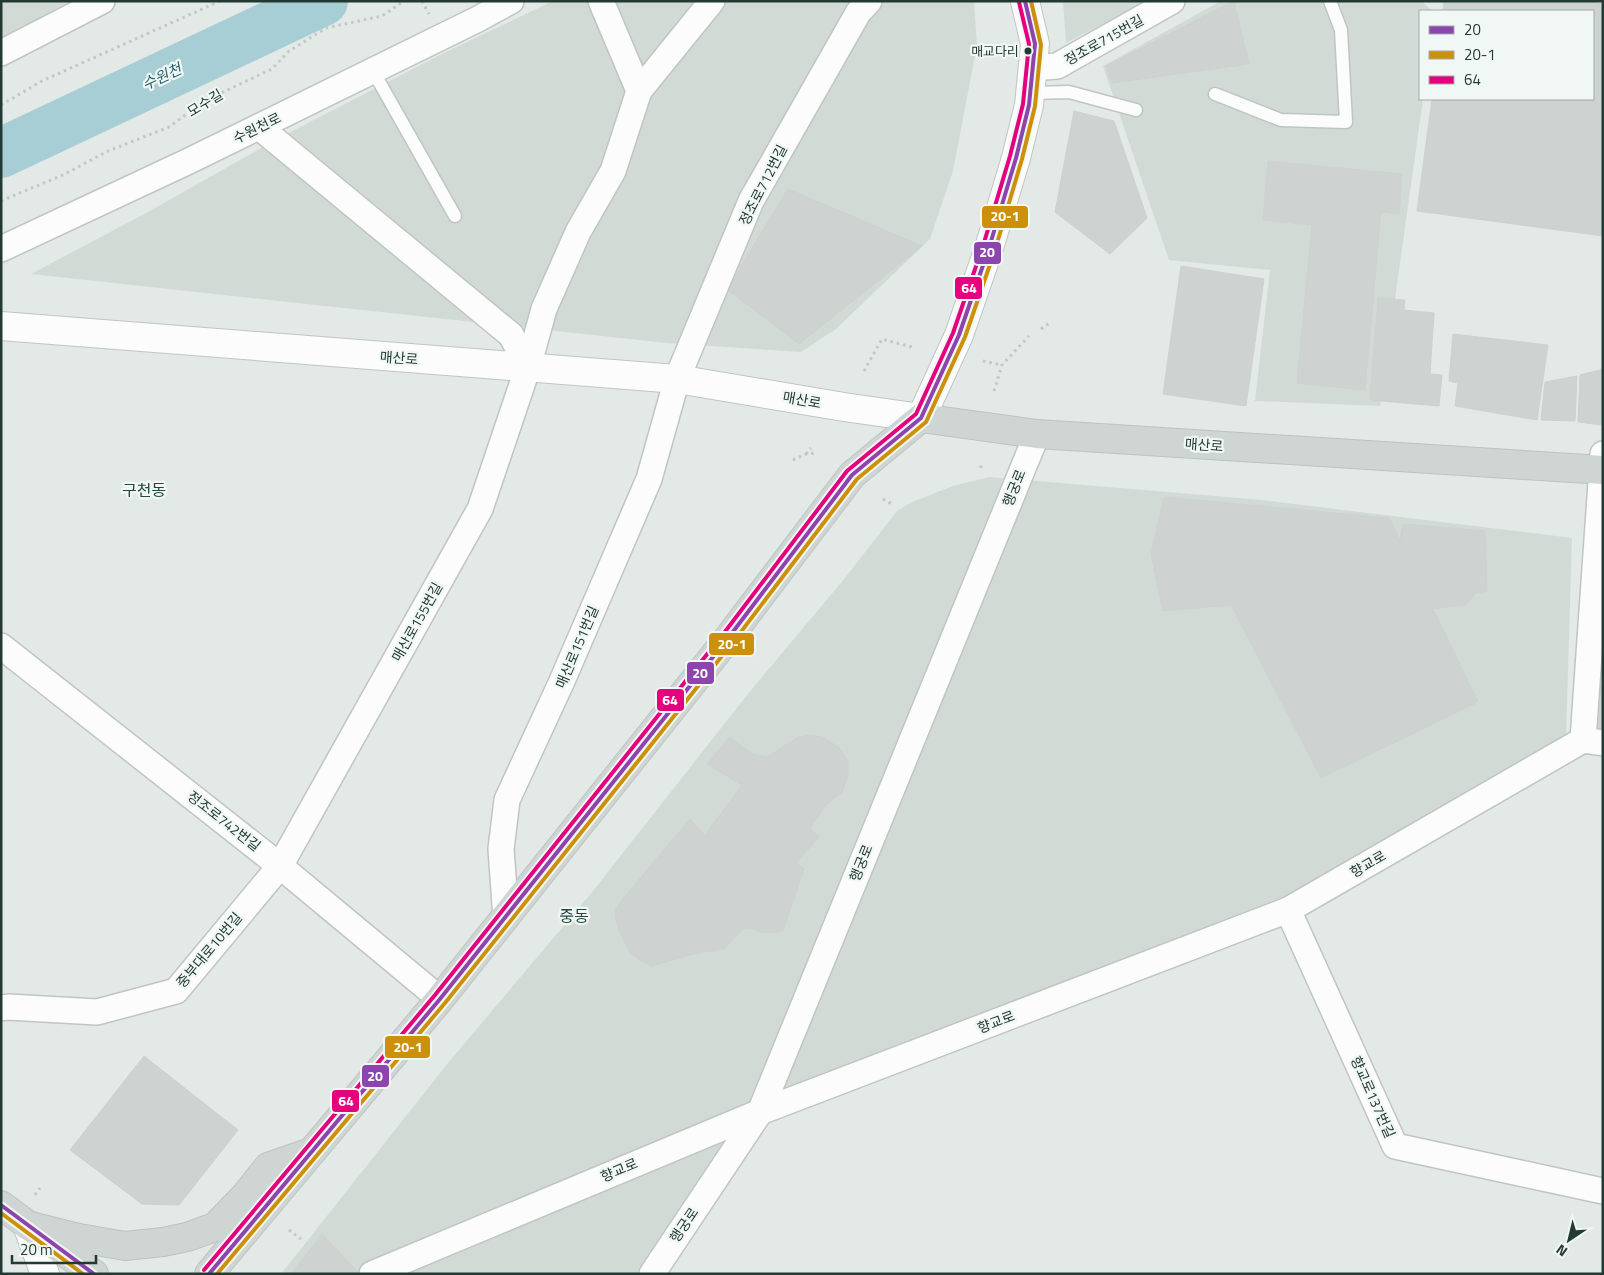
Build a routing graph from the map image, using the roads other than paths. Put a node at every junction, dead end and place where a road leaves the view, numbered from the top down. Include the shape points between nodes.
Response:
1 (102, 1) edge
2 (511, 1) edge
3 (601, 1) edge
4 (712, 1) edge
5 (868, 1) edge
6 (1025, 1) edge
7 (1172, 1) edge
8 (1330, 1) edge
9 (1, 53) edge
10 (373, 71) junction
11 (1031, 80) junction
12 (639, 91) junction
13 (1215, 94) dead end
14 (1136, 110) dead end
15 (259, 127) junction
16 (455, 216) dead end
17 (1, 249) edge
18 (1, 326) edge
19 (528, 368) junction
20 (677, 379) junction
21 (920, 418) junction
22 (1036, 434) junction
23 (1602, 465) edge
24 (2, 648) edge
25 (1593, 742) edge
26 (280, 866) junction
27 (1288, 910) junction
28 (506, 918) junction
29 (440, 999) junction
30 (1, 1008) edge
31 (760, 1112) junction
32 (312, 1151) junction
33 (1603, 1192) edge
34 (1, 1206) edge
35 (27, 1224) junction
36 (45, 1274) edge
37 (94, 1274) edge
38 (209, 1274) edge
39 (372, 1274) edge
40 (652, 1274) edge

1 - 9 street
2 - 10 street, 수원천로
3 - 12 street
4 - 12 street
5 - 20 street, 정조로712번길 via 858,13 751,200
6 - 11 street via 1035,44
7 - 11 street, 정조로715번길
8 - 13 lane via 1341,30 1346,122 1281,120
10 - 15 street, 수원천로
10 - 16 lane
11 - 14 lane
11 - 21 street via 1029,105 1016,158 989,248 959,335
12 - 19 street, 매산로155번길 via 613,172 578,232 544,309
15 - 17 street, 수원천로
15 - 19 street via 511,335
18 - 19 street, 매산로
19 - 20 street, 매산로
19 - 26 street, 매산로155번길 via 480,509
20 - 21 street, 매산로
20 - 28 street, 매산로151번길 via 649,479 507,800 502,850
21 - 22 main road, 매산로
21 - 28 main road via 852,475 729,637
22 - 23 main road, 매산로
22 - 31 street, 행궁로
23 - 25 street
24 - 26 street, 정조로742번길
25 - 27 street, 향교로
26 - 29 street, 정조로742번길
26 - 30 street, 중부대로10번길 via 176,991 97,1012
27 - 31 street, 향교로
27 - 33 street, 향교로137번길 via 1395,1146
28 - 29 main road
29 - 32 main road
31 - 39 street, 향교로
31 - 40 street, 행궁로
32 - 35 main road via 268,1167 220,1223 187,1237 125,1246
32 - 38 main road
34 - 35 main road
35 - 36 street
35 - 37 main road

